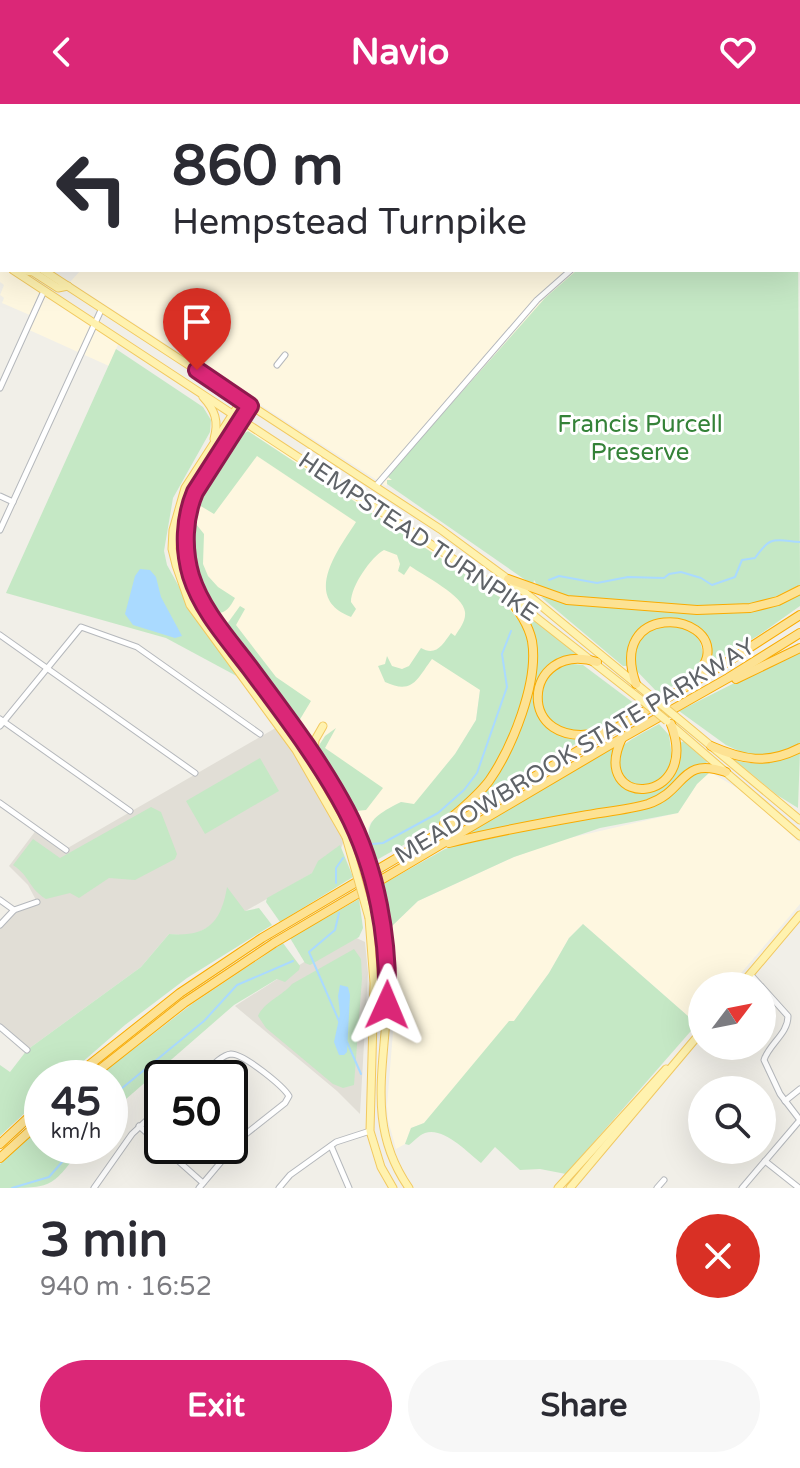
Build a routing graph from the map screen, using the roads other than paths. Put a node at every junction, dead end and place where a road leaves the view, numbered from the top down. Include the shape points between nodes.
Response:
1 (16, 272) edge
2 (33, 272) edge
3 (46, 272) edge
4 (569, 272) edge
5 (68, 286) junction
6 (44, 291) junction
7 (102, 308) junction
8 (95, 323) junction
9 (285, 355) dead end
10 (277, 365) dead end
11 (183, 380) junction
12 (0, 388) edge
13 (242, 400) junction
14 (250, 406) junction
15 (233, 413) junction
16 (242, 418) junction
17 (213, 445) junction
18 (375, 487) junction
19 (0, 496) edge
20 (180, 501) junction
21 (13, 502) junction
22 (190, 505) junction
23 (0, 530) edge
24 (508, 579) junction
25 (800, 590) edge
26 (505, 593) junction
27 (800, 615) edge
28 (800, 633) edge
29 (0, 635) edge
30 (799, 649) edge
31 (597, 662) junction
32 (47, 668) junction
33 (693, 682) junction
34 (636, 684) junction
35 (648, 700) junction
36 (681, 705) junction
37 (671, 720) junction
38 (1, 723) edge
39 (323, 726) dead end
40 (612, 729) junction
41 (260, 734) dead end
42 (622, 738) junction
43 (711, 746) junction
44 (800, 748) edge
45 (314, 756) junction
46 (726, 772) junction
47 (195, 773) dead end
48 (320, 790) junction
49 (340, 801) junction
50 (0, 803) edge
51 (130, 811) dead end
52 (800, 820) edge
53 (434, 835) junction
54 (800, 836) edge
55 (441, 845) junction
56 (66, 850) dead end
57 (0, 900) edge
58 (37, 902) dead end
59 (14, 910) junction
60 (800, 915) edge
61 (0, 925) edge
62 (752, 972) edge
63 (776, 1002) edge
64 (0, 1027) edge
65 (776, 1040) edge
66 (688, 1046) edge
67 (688, 1047) edge
68 (27, 1050) dead end
69 (95, 1060) edge
70 (111, 1060) edge
71 (221, 1060) edge
72 (245, 1060) edge
73 (764, 1060) edge
74 (248, 1062) edge
75 (800, 1089) edge
76 (785, 1101) junction
77 (800, 1120) edge
78 (24, 1122) edge
79 (144, 1122) edge
80 (139, 1126) junction
81 (370, 1131) junction
82 (248, 1132) edge
83 (24, 1136) edge
84 (0, 1144) edge
85 (331, 1146) junction
86 (776, 1148) edge
87 (0, 1158) edge
88 (219, 1164) edge
89 (762, 1164) edge
90 (769, 1164) edge
91 (664, 1180) dead end
92 (201, 1185) edge
93 (94, 1188) edge
94 (279, 1188) edge
95 (349, 1188) edge
96 (393, 1188) edge
97 (409, 1188) edge
98 (558, 1188) edge
99 (570, 1188) edge
100 (657, 1188) edge
101 (742, 1188) edge
102 (799, 1188) edge

1 - 6 main road, HEMPSTEAD TURNPIKE
2 - 5 main road via 60,289
3 - 5 main road, HEMPSTEAD TURNPIKE
4 - 18 street via 537,300
5 - 7 main road, HEMPSTEAD TURNPIKE
6 - 8 main road, HEMPSTEAD TURNPIKE
6 - 12 street
7 - 8 street
7 - 13 main road, HEMPSTEAD TURNPIKE
8 - 11 main road, HEMPSTEAD TURNPIKE
8 - 21 street
9 - 10 street
11 - 15 main road, HEMPSTEAD TURNPIKE
11 - 17 main road via 213,408
13 - 14 main road, HEMPSTEAD TURNPIKE
13 - 15 main road
14 - 16 main road
14 - 18 main road, HEMPSTEAD TURNPIKE
15 - 16 main road, HEMPSTEAD TURNPIKE
15 - 17 main road
16 - 22 main road
16 - 26 main road, HEMPSTEAD TURNPIKE
17 - 20 main road
18 - 24 main road, HEMPSTEAD TURNPIKE
19 - 21 street
20 - 22 main road
20 - 48 main road via 172,549 190,605
21 - 23 street
22 - 45 main road via 188,560 201,600
24 - 25 highway via 567,600 697,610 750,608
24 - 34 main road, HEMPSTEAD TURNPIKE
26 - 31 main road, HEMPSTEAD TURNPIKE
26 - 53 highway via 527,624 532,642 532,674 523,708 488,782
27 - 33 highway, MEADOWBROOK STATE PARKWAY
28 - 36 highway, MEADOWBROOK STATE PARKWAY
29 - 32 street
30 - 36 highway
31 - 35 main road, HEMPSTEAD TURNPIKE
31 - 40 highway via 570,659 552,667 539,686 538,705 546,720 567,734
32 - 38 street
32 - 41 street via 81,627 137,647
32 - 47 street
33 - 34 highway via 707,659 706,644 687,625 667,621 649,627 632,646 629,661
33 - 40 highway, MEADOWBROOK STATE PARKWAY
34 - 35 main road, HEMPSTEAD TURNPIKE
35 - 37 main road, HEMPSTEAD TURNPIKE, bridge
36 - 42 highway, MEADOWBROOK STATE PARKWAY
37 - 42 highway via 677,760 669,776 650,788 619,780 613,759
37 - 43 main road, HEMPSTEAD TURNPIKE
37 - 46 main road, HEMPSTEAD TURNPIKE
38 - 51 street
39 - 45 main road
40 - 53 highway, MEADOWBROOK STATE PARKWAY
42 - 55 highway, MEADOWBROOK STATE PARKWAY
43 - 44 highway via 758,760
43 - 52 main road, HEMPSTEAD TURNPIKE
45 - 49 main road
46 - 54 main road, HEMPSTEAD TURNPIKE
46 - 55 highway via 699,767 646,804
48 - 49 main road
48 - 81 main road, bridge via 346,837 369,918 374,983
49 - 97 main road, bridge via 356,832 386,937 381,1124
50 - 56 street
53 - 69 highway, MEADOWBROOK STATE PARKWAY via 216,967
55 - 70 highway, MEADOWBROOK STATE PARKWAY via 231,970
57 - 59 street
58 - 59 street
59 - 61 street
60 - 62 main road
63 - 65 street via 788,1016
64 - 68 street
66 - 98 main road
67 - 99 main road
71 - 72 street via 232,1054
73 - 76 street
74 - 82 street via 289,1096
75 - 76 street
76 - 77 street
77 - 86 street
78 - 84 highway
79 - 80 street
80 - 92 street
80 - 93 street
81 - 85 street
81 - 96 main road
83 - 87 highway
85 - 94 street
85 - 95 street
88 - 92 street
89 - 101 street
90 - 102 street
91 - 100 street

